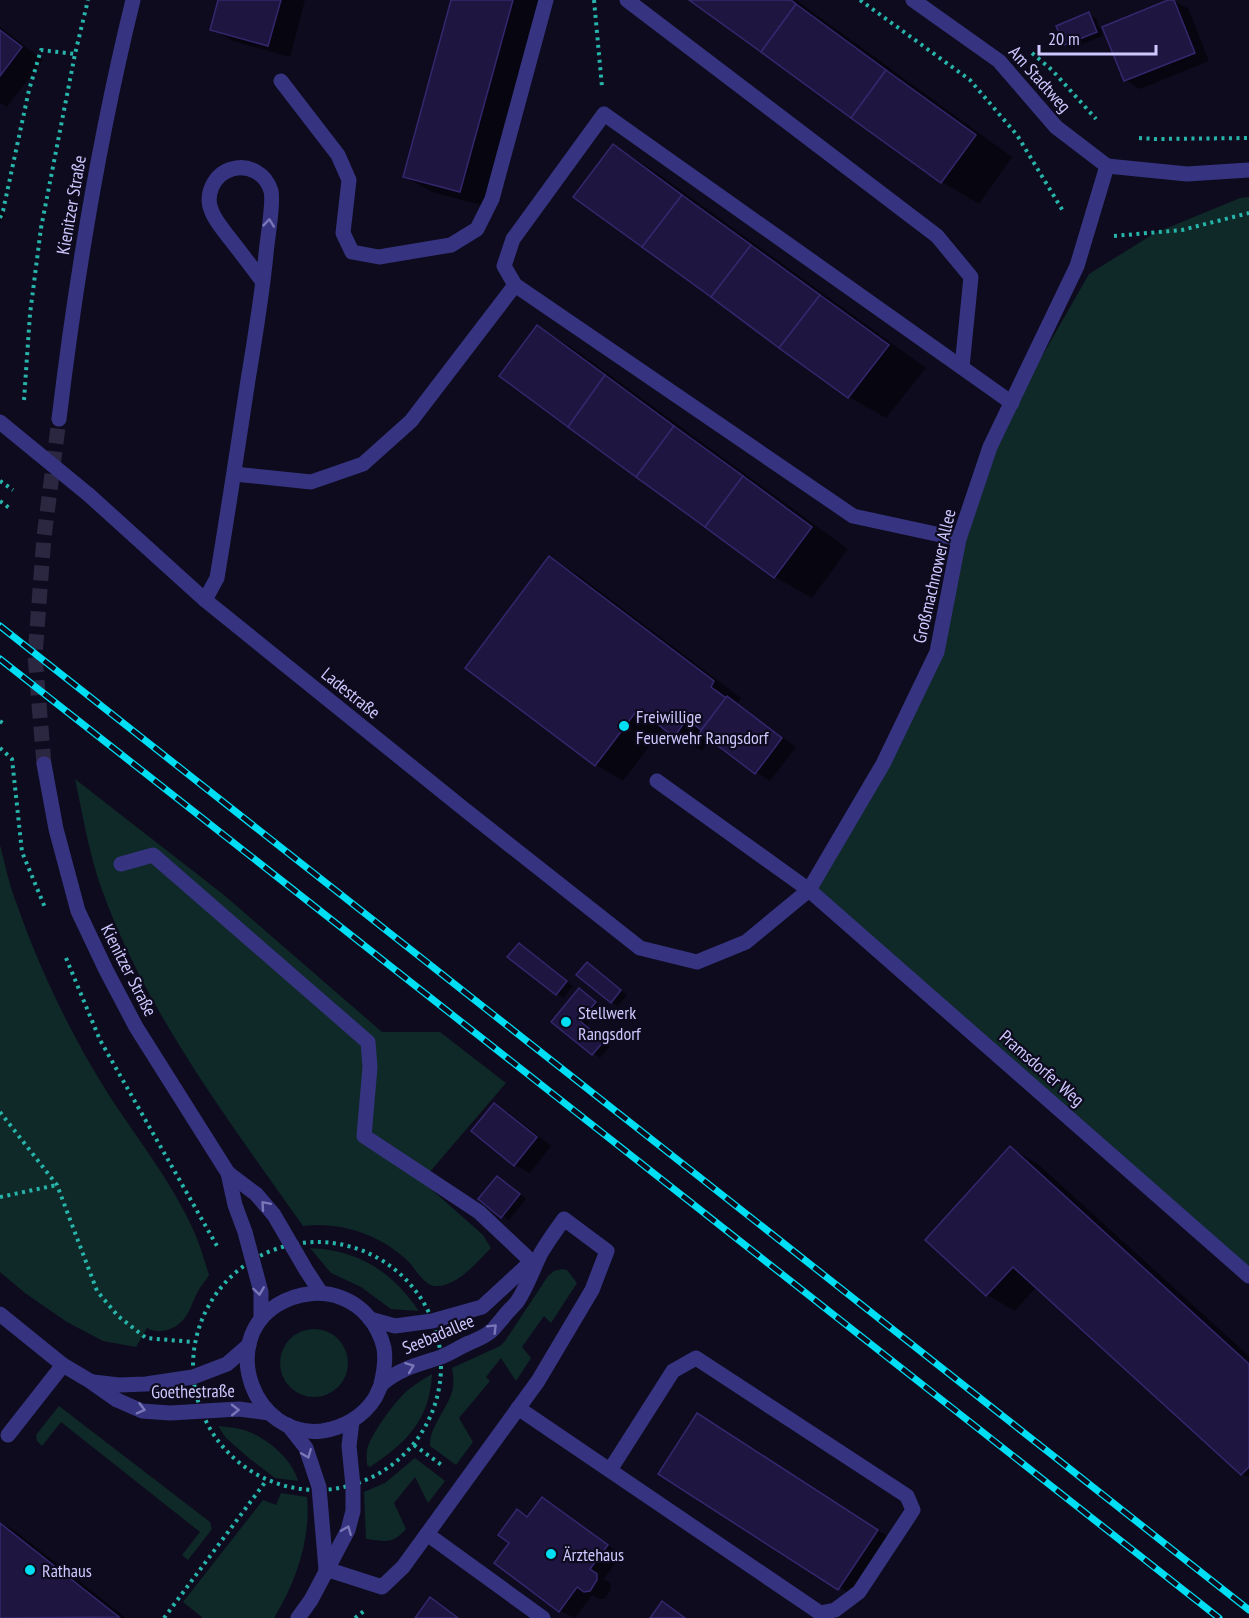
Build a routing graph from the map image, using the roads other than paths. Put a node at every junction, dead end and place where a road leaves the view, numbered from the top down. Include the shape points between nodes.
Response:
1 (133, 0) edge
2 (546, 0) edge
3 (627, 0) edge
4 (913, 0) edge
5 (281, 81) dead end
6 (1107, 166) junction
7 (1249, 170) edge
8 (263, 282) junction
9 (515, 285) junction
10 (962, 367) junction
11 (1012, 403) junction
12 (59, 419) tunnel mouth
13 (0, 422) edge
14 (234, 474) junction
15 (959, 539) junction
16 (205, 600) junction
17 (44, 764) tunnel mouth
18 (657, 781) dead end
19 (121, 864) dead end
20 (809, 890) junction
21 (697, 962) joint
22 (228, 1173) junction
23 (537, 1257) junction
24 (1249, 1276) edge
25 (321, 1293) junction
26 (0, 1314) edge
27 (261, 1319) junction
28 (370, 1319) junction
29 (249, 1345) junction
30 (63, 1365) junction
31 (90, 1381) junction
32 (381, 1384) junction
33 (518, 1408) junction
34 (269, 1413) junction
35 (352, 1421) junction
36 (288, 1425) junction
37 (8, 1435) dead end
38 (610, 1470) junction
39 (427, 1534) junction
40 (326, 1569) junction
41 (821, 1615) edge
42 (298, 1618) edge
43 (543, 1618) edge

1 - 12 street, Kienitzer Straße via 84,242
2 - 5 street via 492,199 477,229 451,245 379,257 352,252 343,233 349,180 338,155
3 - 10 street via 937,236 971,277
4 - 6 street, Am Stadtweg via 999,61 1056,127
6 - 7 street via 1187,174
6 - 11 street, Großmachnower Allee via 1077,266
8 -> 8 street via 272,194 257,172 230,169 211,188 209,205
8 - 14 street
9 - 10 street via 504,266 513,239 604,114
9 - 14 street via 411,422 363,464 311,482
9 - 15 street via 852,516
10 - 11 street
11 - 15 street, Großmachnower Allee via 990,447
13 - 16 street, Ladestraße, bridge via 89,495
14 - 16 street via 217,578
15 - 20 street, Großmachnower Allee via 937,652 883,764
16 - 21 street, Ladestraße via 640,948
17 - 22 street, Kienitzer Straße via 78,911 136,1027
18 - 20 street, Pramsdorfer Weg
19 - 23 street via 153,855 368,1042 370,1067 364,1136 479,1212
20 - 21 street, Großmachnower Allee via 746,942
20 - 24 street, Pramsdorfer Weg
25 -> 22 street, Kienitzer Straße via 274,1215 256,1194
22 -> 27 street, Kienitzer Straße via 261,1292
23 - 28 street, Seebadallee via 482,1307 432,1321 394,1326
32 -> 23 street, Seebadallee via 403,1369 442,1356 489,1333 517,1301
23 - 33 street, Seebadallee via 564,1219 607,1251 592,1290
25 - 27 street, Seebadallee via 288,1299
25 - 28 street, Seebadallee via 349,1301
26 - 30 street, Goethestraße
27 - 29 street, Seebadallee
28 - 32 street, Seebadallee via 384,1350
29 - 31 street, Goethestraße via 227,1364 193,1377 146,1384
29 - 34 street, Seebadallee via 250,1381
30 - 31 street, Goethestraße
30 - 37 street
31 -> 34 street, Goethestraße via 142,1411 239,1409
32 - 35 street, Seebadallee via 365,1411
33 - 38 street
33 - 39 street
34 - 36 street, Seebadallee
35 - 36 street, Seebadallee via 321,1431
40 -> 35 street, Seebadallee via 348,1530 353,1511 349,1446
36 -> 40 street, Seebadallee via 306,1448 319,1487
38 - 41 street
38 - 41 street via 673,1371 696,1358 907,1496 913,1510 859,1592
39 - 40 street via 403,1567 382,1587
39 - 43 street
40 - 42 street, Seebadallee

